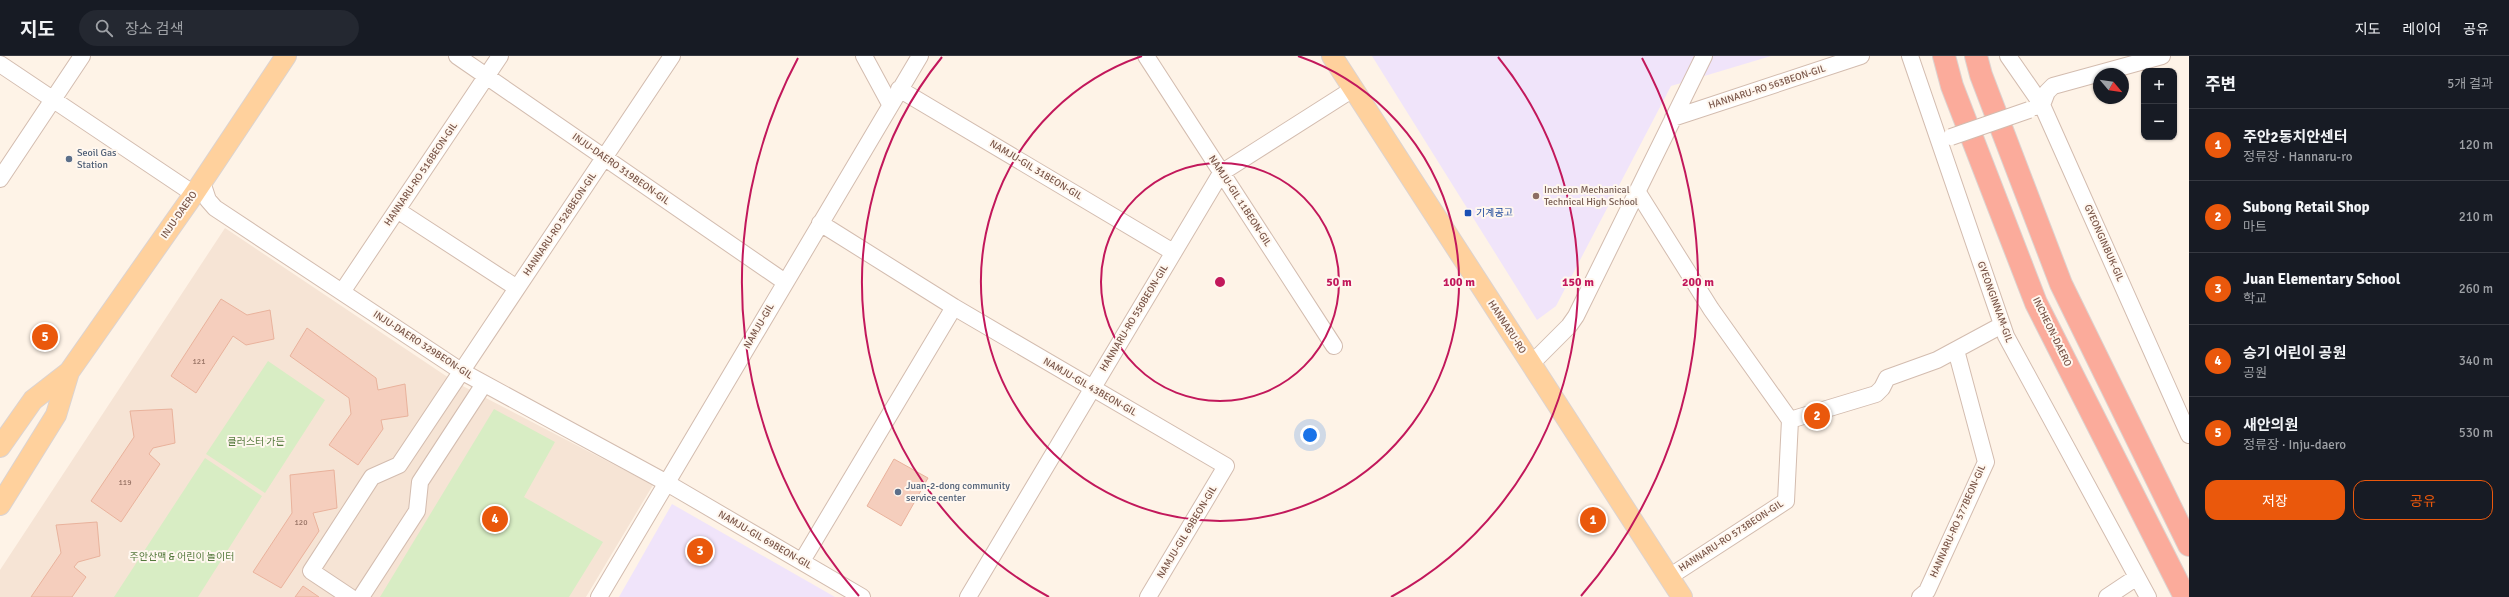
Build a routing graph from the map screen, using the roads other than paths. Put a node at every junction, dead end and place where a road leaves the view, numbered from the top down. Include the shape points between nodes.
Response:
1 (82, 56) edge
2 (286, 56) edge
3 (457, 56) edge
4 (500, 56) edge
5 (672, 56) edge
6 (864, 56) edge
7 (920, 56) edge
8 (1146, 56) edge
9 (1332, 56) edge
10 (1704, 56) edge
11 (1861, 56) edge
12 (1910, 56) edge
13 (1944, 56) edge
14 (1976, 56) edge
15 (2008, 56) edge
16 (2162, 56) edge
17 (0, 64) edge
18 (486, 76) junction
19 (899, 89) junction
20 (1353, 89) junction
21 (53, 99) junction
22 (890, 104) junction
23 (2035, 107) junction
24 (1673, 118) junction
25 (1945, 139) junction
26 (604, 158) junction
27 (1221, 173) junction
28 (0, 179) edge
29 (198, 188) junction
30 (1637, 191) junction
31 (397, 210) junction
32 (820, 223) junction
33 (1173, 252) junction
34 (785, 282) junction
35 (517, 288) junction
36 (342, 292) junction
37 (954, 307) junction
38 (2002, 326) junction
39 (1334, 346) dead end
40 (1956, 350) junction
41 (1531, 364) junction
42 (461, 371) junction
43 (69, 372) junction
44 (484, 384) junction
45 (1092, 388) junction
46 (1790, 420) junction
47 (2189, 435) edge
48 (0, 447) edge
49 (1226, 466) joint
50 (667, 483) junction
51 (0, 505) edge
52 (2189, 545) edge
53 (802, 561) junction
54 (1669, 577) junction
55 (2137, 577) junction
56 (350, 597) edge
57 (361, 597) edge
58 (599, 597) edge
59 (862, 597) edge
60 (968, 597) edge
61 (1148, 597) edge
62 (1682, 597) edge
63 (1920, 597) edge
64 (2107, 597) edge
65 (2148, 597) edge
66 (2185, 597) edge

1 - 21 street
2 - 29 main road, INJU-DAERO
3 - 18 street, INJU-DAERO 319BEON-GIL
4 - 18 street, HANNARU-RO 516BEON-GIL
5 - 26 street, HANNARU-RO 526BEON-GIL
6 - 22 street
7 - 19 street, NAMJU-GIL
8 - 27 street, NAMJU-GIL 11BEON-GIL
9 - 20 main road, HANNARU-RO
10 - 24 street
11 - 24 street, HANNARU-RO 563BEON-GIL
12 - 25 street, GYEONGINNAM-GIL
13 - 66 highway, INCHEON-DAERO via 1952,86 2036,303
14 - 52 highway via 2061,284
15 - 23 street, GYEONGINBUK-GIL
16 - 23 street via 2053,86
17 - 21 street
18 - 26 street, INJU-DAERO 319BEON-GIL
18 - 31 street, HANNARU-RO 516BEON-GIL
19 - 22 street, NAMJU-GIL
19 - 33 street, NAMJU-GIL 31BEON-GIL
20 - 27 street, HANNARU-RO 550BEON-GIL
20 - 41 main road, HANNARU-RO
21 - 28 street
21 - 29 street
22 - 32 street, NAMJU-GIL
23 - 25 street, bridge
23 - 47 street, GYEONGINBUK-GIL
24 - 30 street
25 - 38 street, GYEONGINNAM-GIL
26 - 34 street, INJU-DAERO 319BEON-GIL
26 - 35 street, HANNARU-RO 526BEON-GIL
27 - 33 street, HANNARU-RO 550BEON-GIL
27 - 39 street, NAMJU-GIL 11BEON-GIL
29 - 36 street, INJU-DAERO 329BEON-GIL via 215,208
29 - 43 main road, INJU-DAERO
30 - 41 street via 1576,316
30 - 46 street via 1719,320
31 - 35 street
31 - 36 street, HANNARU-RO 516BEON-GIL
32 - 34 street, NAMJU-GIL
32 - 37 street, NAMJU-GIL 43BEON-GIL
33 - 45 street, HANNARU-RO 550BEON-GIL
34 - 50 street, NAMJU-GIL
35 - 42 street, HANNARU-RO 526BEON-GIL
36 - 42 street, INJU-DAERO 329BEON-GIL
37 - 45 street, NAMJU-GIL 43BEON-GIL
37 - 53 street
38 - 40 street
38 - 55 street, GYEONGINNAM-GIL
40 - 46 street via 1937,360 1887,378 1876,394
40 - 63 street, HANNARU-RO 577BEON-GIL via 1986,462 1927,591
41 - 54 main road, HANNARU-RO
42 - 44 street, INJU-DAERO 329BEON-GIL
42 - 56 street, HANNARU-RO 526BEON-GIL via 399,465 372,477 311,571
43 - 48 main road, INJU-DAERO via 33,400
43 - 51 main road, INJU-DAERO via 56,415
44 - 50 street, INJU-DAERO 329BEON-GIL
44 - 57 street via 420,482 417,511
45 - 49 street, NAMJU-GIL 43BEON-GIL
45 - 60 street, HANNARU-RO 550BEON-GIL
46 - 54 street, HANNARU-RO 573BEON-GIL via 1786,501
49 - 61 street, NAMJU-GIL 69BEON-GIL
50 - 53 street, NAMJU-GIL 69BEON-GIL
50 - 58 street, NAMJU-GIL
53 - 59 street, NAMJU-GIL 69BEON-GIL
54 - 62 main road, HANNARU-RO
55 - 64 street
55 - 65 street, GYEONGINNAM-GIL

